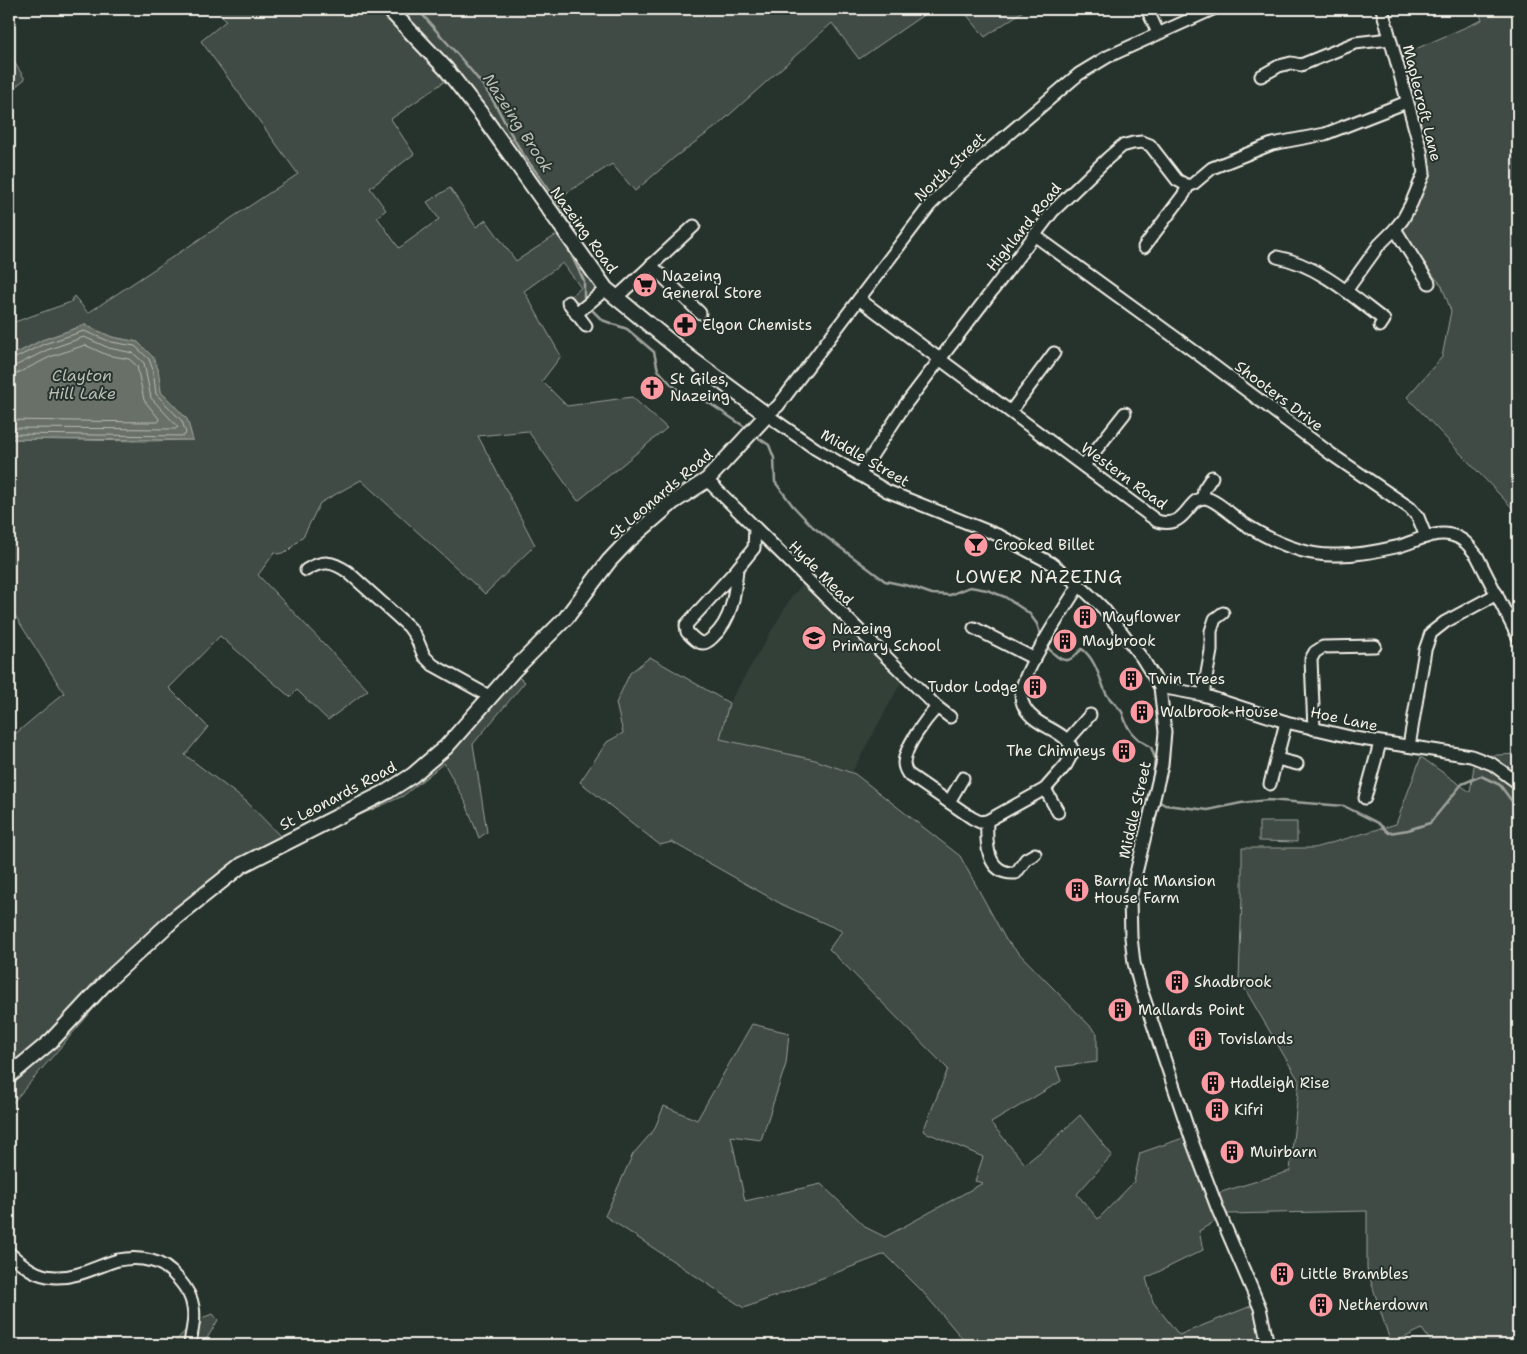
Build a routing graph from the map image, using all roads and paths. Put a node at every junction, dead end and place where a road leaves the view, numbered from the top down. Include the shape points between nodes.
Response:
1 (390, 9) edge
2 (1147, 9) edge
3 (1213, 9) edge
4 (1382, 9) edge
5 (1158, 33) junction
6 (1390, 39) junction
7 (1261, 76) dead end
8 (1407, 102) junction
9 (1188, 186) junction
10 (694, 226) dead end
11 (1395, 229) junction
12 (1034, 235) junction
13 (1144, 247) dead end
14 (1277, 257) dead end
15 (651, 266) junction
16 (1429, 283) dead end
17 (1346, 291) junction
18 (612, 293) junction
19 (859, 299) junction
20 (568, 302) dead end
21 (700, 313) dead end
22 (576, 314) junction
23 (1385, 320) dead end
24 (586, 326) dead end
25 (1054, 353) dead end
26 (940, 359) junction
27 (1011, 411) junction
28 (1124, 413) dead end
29 (767, 415) junction
30 (1084, 465) junction
31 (859, 475) junction
32 (1212, 477) dead end
33 (707, 480) junction
34 (1203, 498) junction
35 (755, 528) junction
36 (1426, 537) junction
37 (775, 547) junction
38 (754, 548) junction
39 (737, 569) junction
40 (306, 570) dead end
41 (1079, 585) junction
42 (1497, 594) junction
43 (1223, 613) dead end
44 (974, 628) dead end
45 (1518, 637) edge
46 (1374, 646) dead end
47 (1035, 659) junction
48 (1160, 687) junction
49 (1203, 695) junction
50 (490, 696) junction
51 (937, 707) junction
52 (1090, 715) dead end
53 (950, 717) dead end
54 (1286, 722) junction
55 (1314, 729) junction
56 (1068, 740) junction
57 (1380, 743) junction
58 (1409, 746) junction
59 (1277, 759) junction
60 (1297, 764) dead end
61 (963, 778) dead end
62 (1270, 784) dead end
63 (1518, 784) edge
64 (1045, 790) junction
65 (1365, 798) dead end
66 (949, 802) junction
67 (1058, 812) dead end
68 (987, 821) junction
69 (1035, 854) dead end
70 (9, 1076) edge
71 (9, 1253) edge
72 (190, 1345) edge
73 (1268, 1345) edge

1 - 18 main road, Nazeing Road via 446,69 482,115
2 - 5 street
3 - 5 street, North Street
4 - 6 street, Maplecroft Lane
5 - 19 street, North Street via 1079,74 990,149 930,205
6 - 7 street via 1355,43 1301,65 1279,66
6 - 8 street, Maplecroft Lane
8 - 9 street via 1325,134 1272,144 1212,168
8 - 11 street, Maplecroft Lane via 1422,151 1424,173 1411,204
9 - 12 street, Highland Road via 1177,180 1150,145 1142,142 1122,146 1059,204
9 - 13 street
10 - 15 street
11 - 16 street
11 - 17 street, Maplecroft Lane via 1379,245
12 - 26 street, Highland Road
12 - 36 street, Shooters Drive via 1331,454 1410,508 1418,517
14 - 17 street via 1295,261
15 - 18 street
15 - 21 street
17 - 23 street
18 - 22 street
18 - 29 main road, Nazeing Road via 690,358
19 - 26 street, Western Road
19 - 29 street, North Street via 778,406
20 - 22 street
22 - 24 street
25 - 27 street
26 - 27 street, Western Road
26 - 31 street, Highland Road
27 - 30 street, Western Road
28 - 30 street
29 - 31 street, Middle Street
29 - 33 main road, St Leonards Road
30 - 34 street, Western Road via 1157,521 1166,524 1175,522
31 - 41 street, Middle Street via 894,494 973,524 1026,549
32 - 34 street via 1204,489
33 - 35 street, Hyde Mead
33 - 50 main road, St Leonards Road via 673,502 627,542 566,618
34 - 36 street via 1210,499 1271,539 1309,552 1351,555 1400,546
35 - 37 street, Hyde Mead
35 - 38 street
36 - 42 street via 1444,534 1461,538 1477,556
37 - 38 street
37 - 51 street, Hyde Mead
38 - 39 street
39 - 39 street via 686,625 687,632 696,640 708,642 724,626 732,605
40 - 50 street via 327,562 343,568 409,627 424,656 433,665
41 - 47 street
41 - 48 street, Middle Street via 1121,629
42 - 45 street
42 - 58 street via 1431,633 1425,650
43 - 49 street via 1215,619 1211,631 1212,651
44 - 47 street
46 - 55 street via 1323,647 1315,652 1311,660
47 - 56 street via 1022,687 1023,704 1035,720
48 - 49 street, Hoe Lane
48 - 73 street, Middle Street via 1165,732 1162,765 1130,898 1134,963 1192,1141 1260,1308
49 - 54 street, Hoe Lane
50 - 70 main road, St Leonards Road via 446,746 413,775 388,791 242,865 175,918 108,980 51,1041
51 - 53 street, Hyde Mead
51 - 66 street via 918,730 904,766 908,774
52 - 56 street
54 - 55 street, Hoe Lane
54 - 59 street
55 - 57 street, Hoe Lane
56 - 64 street via 1073,752
57 - 58 street, Hoe Lane
57 - 65 street
58 - 63 street, Hoe Lane via 1471,756 1492,764
59 - 60 street
59 - 62 street
61 - 66 street
64 - 67 street
64 - 68 street
66 - 68 street via 980,822
68 - 69 street via 987,845 990,858 998,869 1016,873 1026,859
71 - 72 street via 30,1271 54,1277 80,1274 120,1260 154,1261 165,1267 190,1294 195,1320

